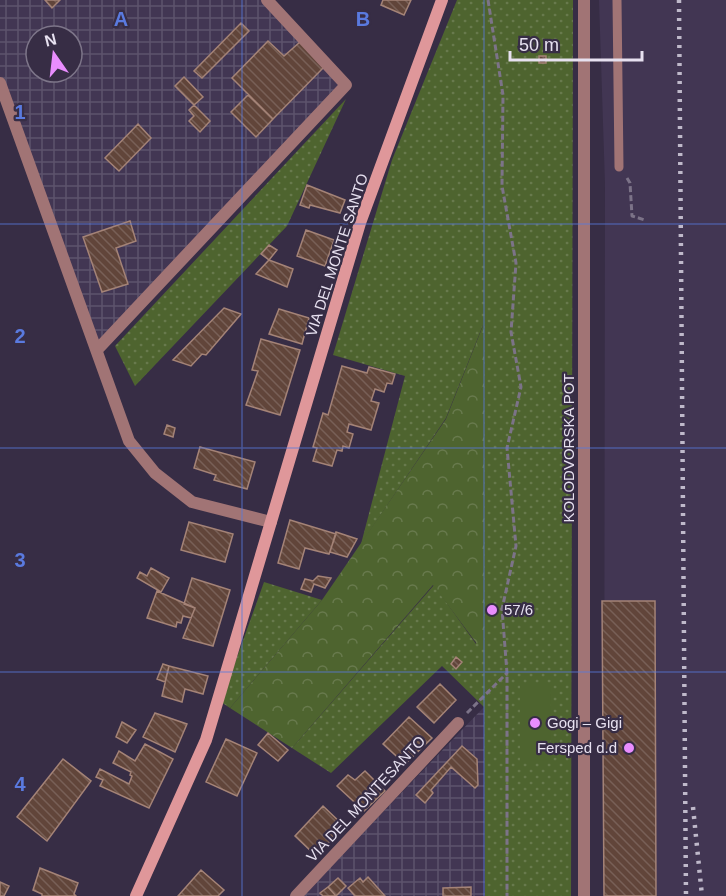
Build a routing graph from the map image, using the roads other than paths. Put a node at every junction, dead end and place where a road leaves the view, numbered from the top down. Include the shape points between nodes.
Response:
1 (267, 0) edge
2 (442, 0) edge
3 (584, 0) edge
4 (617, 0) edge
5 (0, 83) edge
6 (619, 166) road end
7 (97, 350) junction
8 (271, 522) junction
9 (458, 723) road end
10 (136, 896) edge
11 (296, 896) edge
12 (584, 896) edge

1 - 7 street via 346,85
2 - 8 main road, VIA DEL MONTE SANTO via 360,223
3 - 12 street, KOLODVORSKA POT
4 - 6 lane
5 - 7 street
7 - 8 street via 129,441 155,473 192,502
8 - 10 main road, VIA DEL MONTE SANTO via 206,740
9 - 11 street, VIA DEL MONTESANTO

